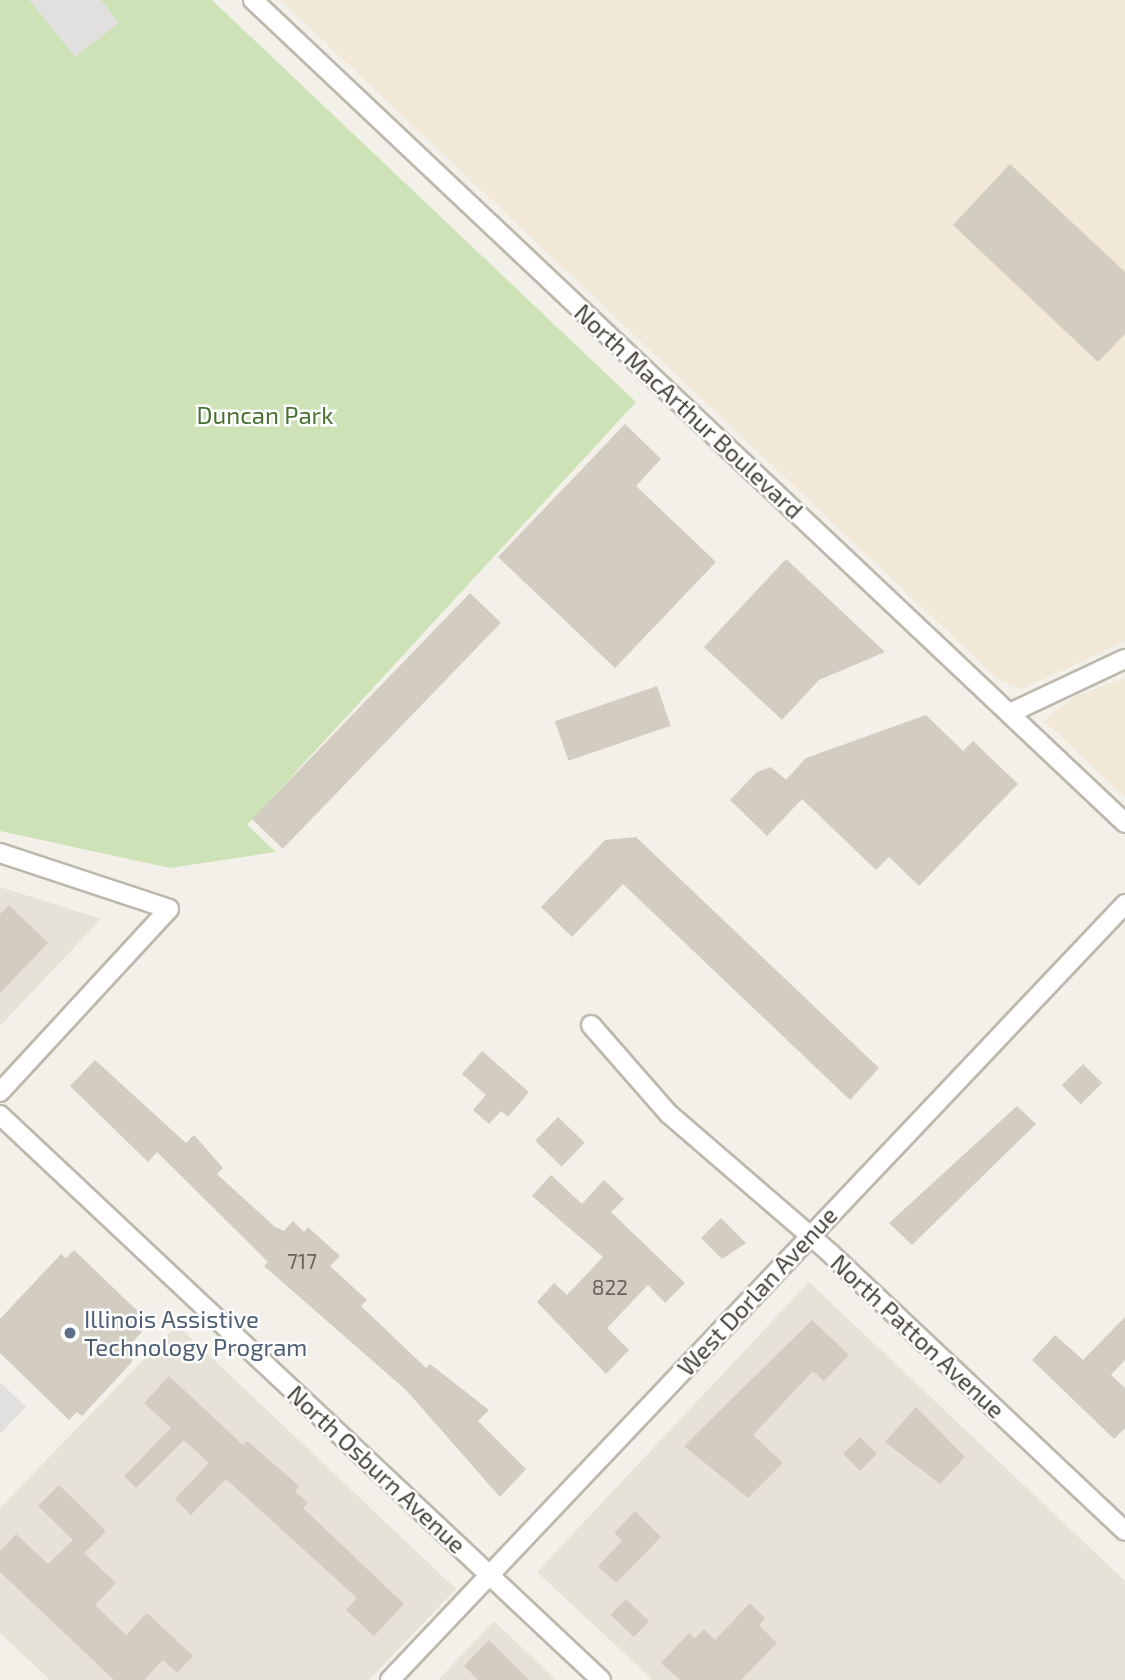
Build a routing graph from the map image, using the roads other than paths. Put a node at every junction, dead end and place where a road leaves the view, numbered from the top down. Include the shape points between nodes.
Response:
1 (253, 0) edge
2 (1125, 659) edge
3 (1010, 713) junction
4 (1125, 823) edge
5 (0, 853) edge
6 (1125, 904) edge
7 (591, 1025) dead end
8 (0, 1092) edge
9 (0, 1115) edge
10 (808, 1237) junction
11 (1125, 1531) edge
12 (490, 1575) junction
13 (390, 1680) edge
14 (601, 1680) edge

1 - 3 street, North MacArthur Boulevard
2 - 3 street
3 - 4 street, North MacArthur Boulevard
5 - 8 street via 169,909
6 - 10 street, West Dorlan Avenue
7 - 10 street, North Patton Avenue via 669,1114
9 - 12 street, North Osburn Avenue
10 - 11 street, North Patton Avenue
10 - 12 street, West Dorlan Avenue
12 - 13 street, West Dorlan Avenue
12 - 14 street, North Osburn Avenue

